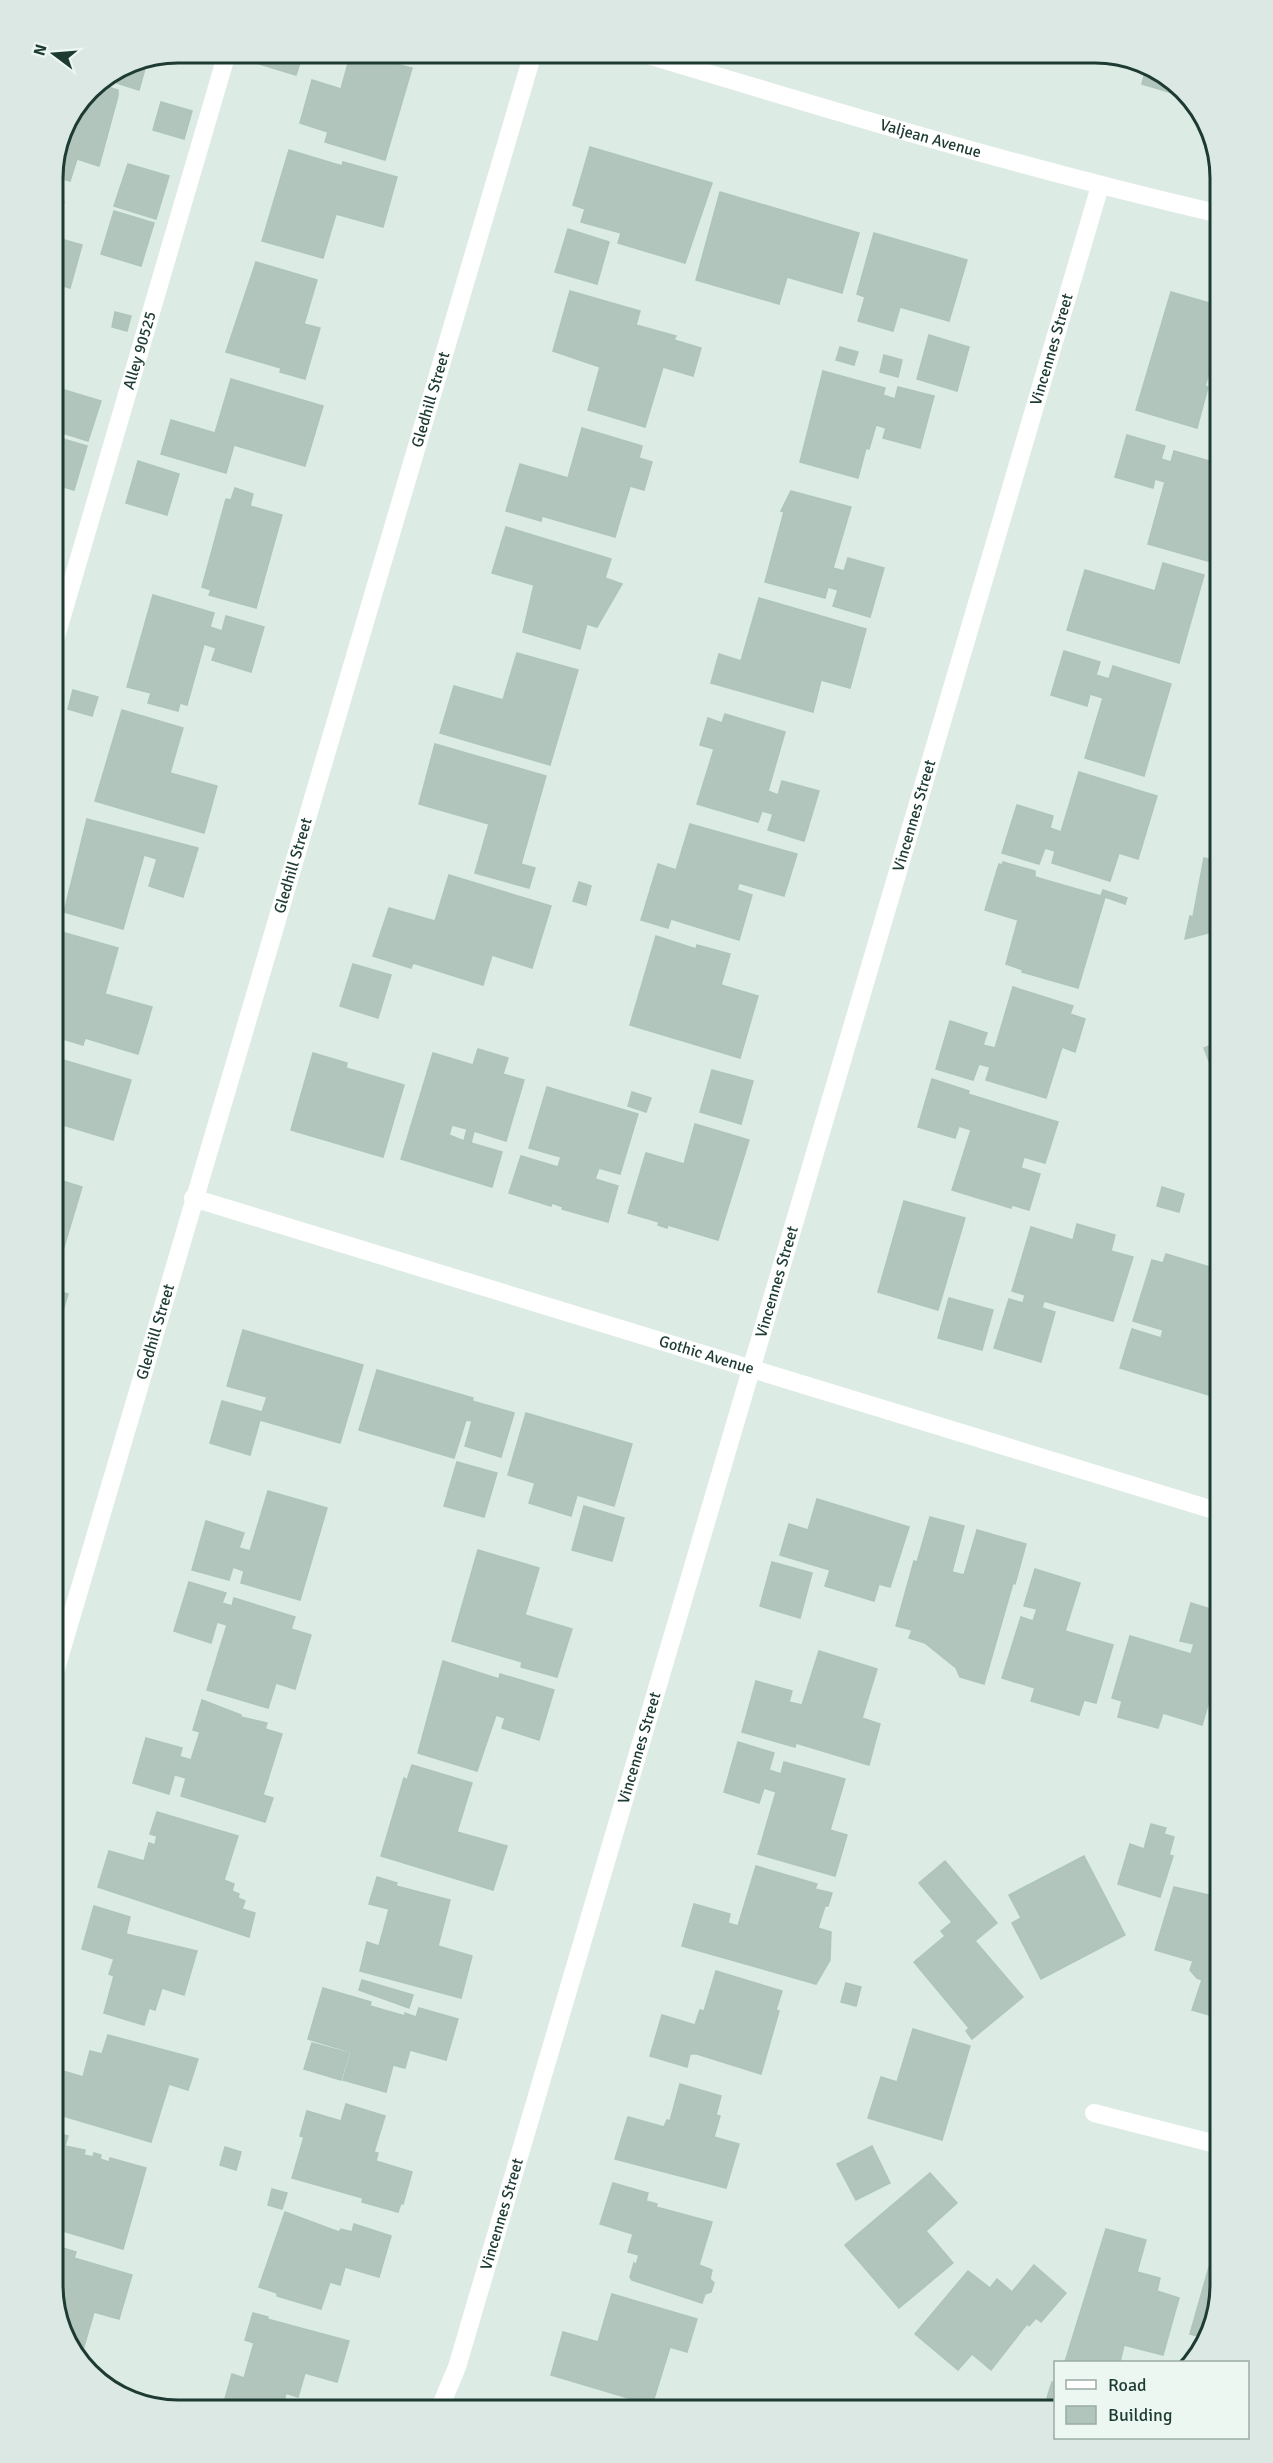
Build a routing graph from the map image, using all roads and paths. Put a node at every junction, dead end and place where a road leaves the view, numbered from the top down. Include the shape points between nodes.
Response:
1 (225, 63) edge
2 (530, 63) edge
3 (674, 63) edge
4 (1100, 186) junction
5 (1210, 211) edge
6 (63, 614) edge
7 (193, 1198) junction
8 (750, 1369) junction
9 (1210, 1509) edge
10 (63, 1641) edge
11 (1094, 2113) dead end
12 (1210, 2142) edge
13 (442, 2400) edge

1 - 6 street, Alley 90525
2 - 7 street, Gledhill Street
3 - 4 street, Valjean Avenue via 919,137
4 - 5 street, Valjean Avenue
4 - 8 street, Vincennes Street
7 - 8 street, Gothic Avenue
7 - 10 street, Gledhill Street
8 - 9 street, Gothic Avenue
8 - 13 street, Vincennes Street via 460,2355
11 - 12 street

